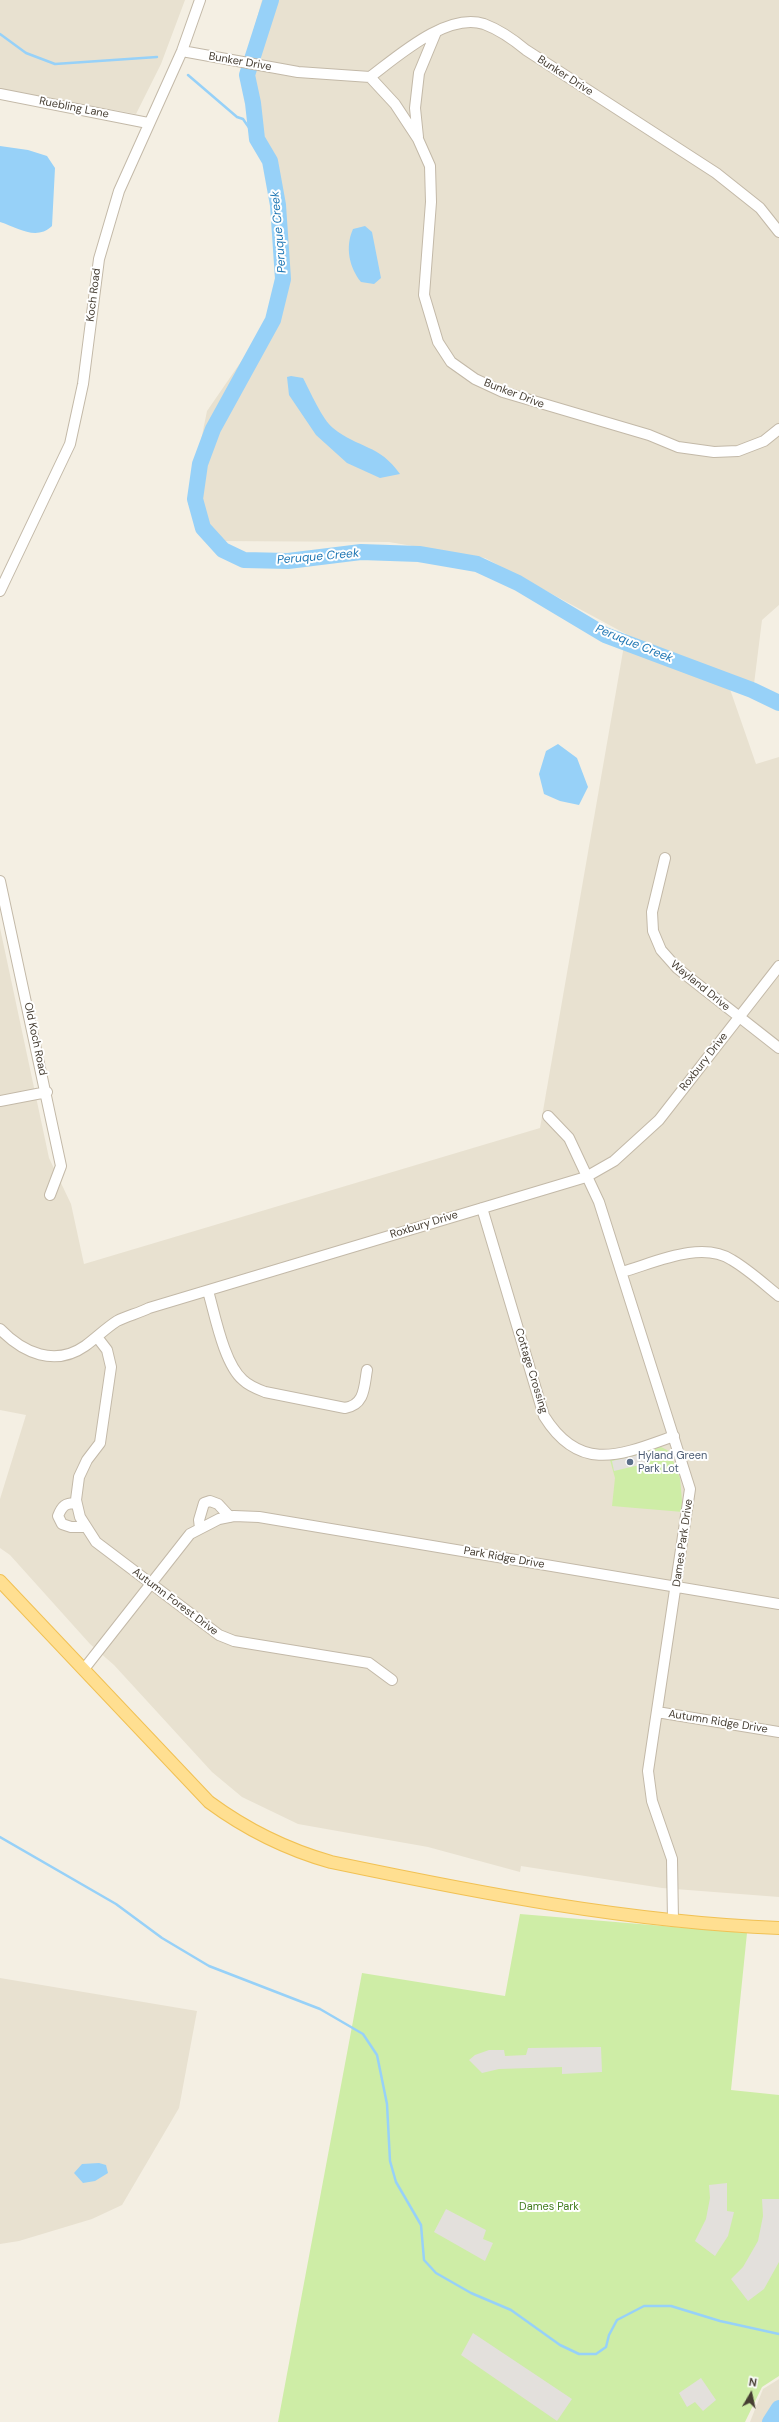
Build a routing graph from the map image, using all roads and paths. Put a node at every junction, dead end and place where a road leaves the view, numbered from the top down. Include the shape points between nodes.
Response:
1 (200, 0) edge
2 (436, 32) junction
3 (182, 51) junction
4 (370, 77) junction
5 (0, 94) edge
6 (148, 123) junction
7 (418, 139) junction
8 (779, 232) edge
9 (779, 429) edge
10 (1, 584) edge
11 (665, 858) dead end
12 (0, 881) edge
13 (779, 966) edge
14 (739, 1017) junction
15 (779, 1048) edge
16 (47, 1092) junction
17 (0, 1101) edge
18 (548, 1116) dead end
19 (586, 1176) junction
20 (50, 1195) dead end
21 (482, 1208) junction
22 (622, 1272) junction
23 (208, 1291) junction
24 (779, 1296) edge
25 (0, 1329) edge
26 (97, 1337) junction
27 (367, 1370) dead end
28 (674, 1436) junction
29 (76, 1502) junction
30 (230, 1517) junction
31 (86, 1527) junction
32 (200, 1528) junction
33 (0, 1581) edge
34 (151, 1584) junction
35 (677, 1587) junction
36 (779, 1604) edge
37 (84, 1669) junction
38 (392, 1680) dead end
39 (657, 1712) junction
40 (779, 1732) edge
41 (673, 1921) junction
42 (779, 1928) edge

1 - 3 street, Koch Road
2 - 4 street, Bunker Drive
2 - 7 street, Bunker Drive via 419,73 415,108
2 - 8 street, Bunker Drive via 461,22 484,24 509,37 716,173 760,208
3 - 4 street, Bunker Drive via 298,72
3 - 6 street, Koch Road
4 - 7 street, Bunker Drive via 395,104
5 - 6 street, Ruebling Lane
6 - 10 street, Koch Road via 119,191 99,260 83,384 70,444
7 - 9 street, Bunker Drive via 430,166 431,202 424,295 438,342 450,362 475,379 503,392 649,435 678,447 714,452 738,450 764,441
11 - 14 street, Wayland Drive via 652,912 653,931 661,950 676,968
12 - 16 street, Old Koch Road
13 - 14 street, Roxbury Drive
14 - 15 street, Wayland Drive
14 - 19 street, Roxbury Drive via 659,1120 614,1161
16 - 17 street
16 - 20 street, Old Koch Road via 61,1166
18 - 19 street, Dames Park Drive via 568,1138
19 - 21 street, Roxbury Drive
19 - 22 street, Dames Park Drive via 599,1202
21 - 23 street, Roxbury Drive
21 - 28 street, Cottage Crossing via 544,1416 559,1437 578,1449 603,1456 624,1454
22 - 24 street via 697,1250 714,1252 731,1259
22 - 28 street, Dames Park Drive
23 - 26 street, Roxbury Drive via 135,1314 116,1322
23 - 27 street via 231,1365 242,1380 253,1388 344,1408 352,1407 362,1397
25 - 26 street, Roxbury Drive via 16,1345 31,1353 51,1356 68,1354 84,1347
26 - 29 street, Autumn Forest Drive via 106,1350 111,1367 100,1443 87,1460 79,1477
28 - 35 street, Dames Park Drive via 690,1489
29 - 31 street, Autumn Forest Drive
29 - 31 street via 68,1503 61,1508 58,1516 62,1524
30 - 32 street, Park Ridge Drive
30 - 32 street via 218,1504 210,1501 204,1503 200,1511
30 - 35 street, Park Ridge Drive via 259,1517
31 - 34 street, Autumn Forest Drive via 96,1542
32 - 34 street, Park Ridge Drive via 190,1534 176,1549
33 - 37 main road
34 - 37 street, Park Ridge Drive
34 - 38 street, Autumn Forest Drive via 220,1635 234,1642 369,1663
35 - 36 street, Park Ridge Drive
35 - 39 street, Dames Park Drive
37 - 41 main road via 209,1802 237,1823 267,1840 299,1853 362,1869 572,1907
39 - 40 street, Autumn Ridge Drive
39 - 41 street, Dames Park Drive via 648,1771 649,1786 672,1859
41 - 42 main road

